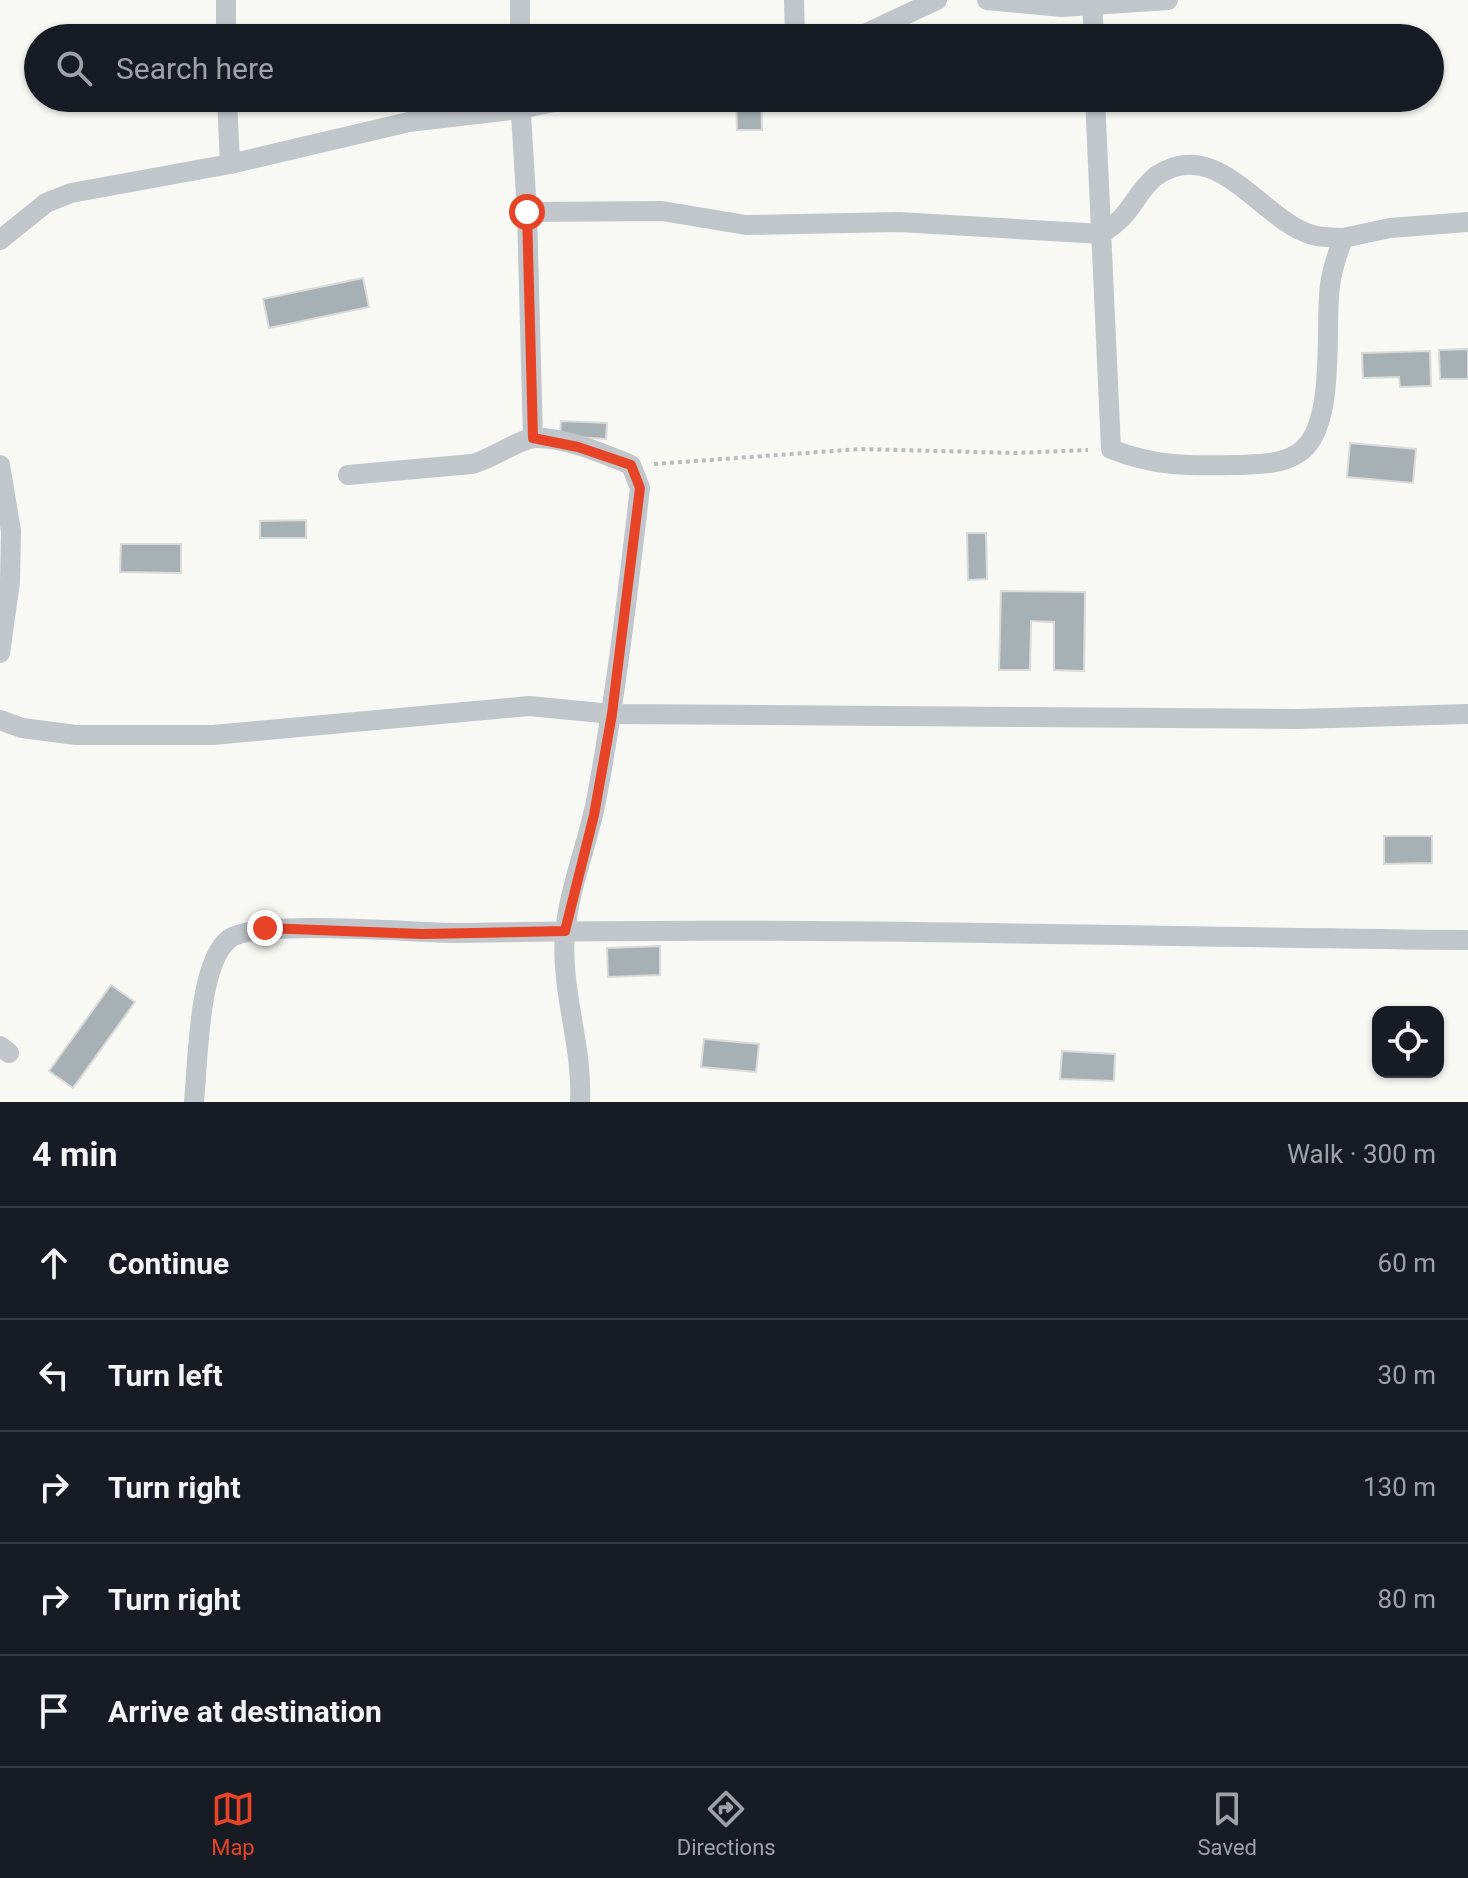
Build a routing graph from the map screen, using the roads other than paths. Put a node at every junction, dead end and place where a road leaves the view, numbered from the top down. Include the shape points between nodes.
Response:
1 (226, 0) edge
2 (520, 0) edge
3 (794, 0) edge
4 (937, 0) edge
5 (987, 0) edge
6 (1168, 0) edge
7 (1093, 3) edge
8 (226, 24) edge
9 (520, 24) edge
10 (795, 24) edge
11 (886, 24) edge
12 (1094, 24) edge
13 (228, 112) edge
14 (471, 112) edge
15 (521, 112) edge
16 (1096, 112) edge
17 (230, 164) junction
18 (527, 212) junction
19 (1468, 222) edge
20 (1102, 234) junction
21 (1343, 238) junction
22 (0, 240) edge
23 (533, 438) junction
24 (0, 465) edge
25 (348, 475) dead end
26 (0, 653) edge
27 (612, 714) junction
28 (1468, 714) edge
29 (0, 720) edge
30 (565, 931) junction
31 (1468, 940) edge
32 (194, 1102) edge
33 (580, 1102) edge

1 - 8 street
2 - 9 street
3 - 10 street
4 - 11 street
5 - 7 street
6 - 7 street
7 - 12 street
13 - 17 street
14 - 17 street
15 - 18 street
16 - 20 street
17 - 22 street via 71,193 46,203
18 - 20 street via 662,211 746,225 899,222
18 - 23 street
19 - 21 street
20 - 21 street via 1158,175 1204,167 1227,177 1290,224 1312,235
20 - 21 street via 1111,449 1160,466 1275,463 1299,454 1316,436 1323,409 1329,288
23 - 25 street via 472,464
23 - 27 street via 631,465 640,488
24 - 26 street via 11,531
27 - 28 street via 1282,719
27 - 29 street via 529,706 213,735 76,735
27 - 30 street
30 - 31 street
30 - 32 street via 422,934 265,928 230,937 215,955 206,992
30 - 33 street via 566,991

